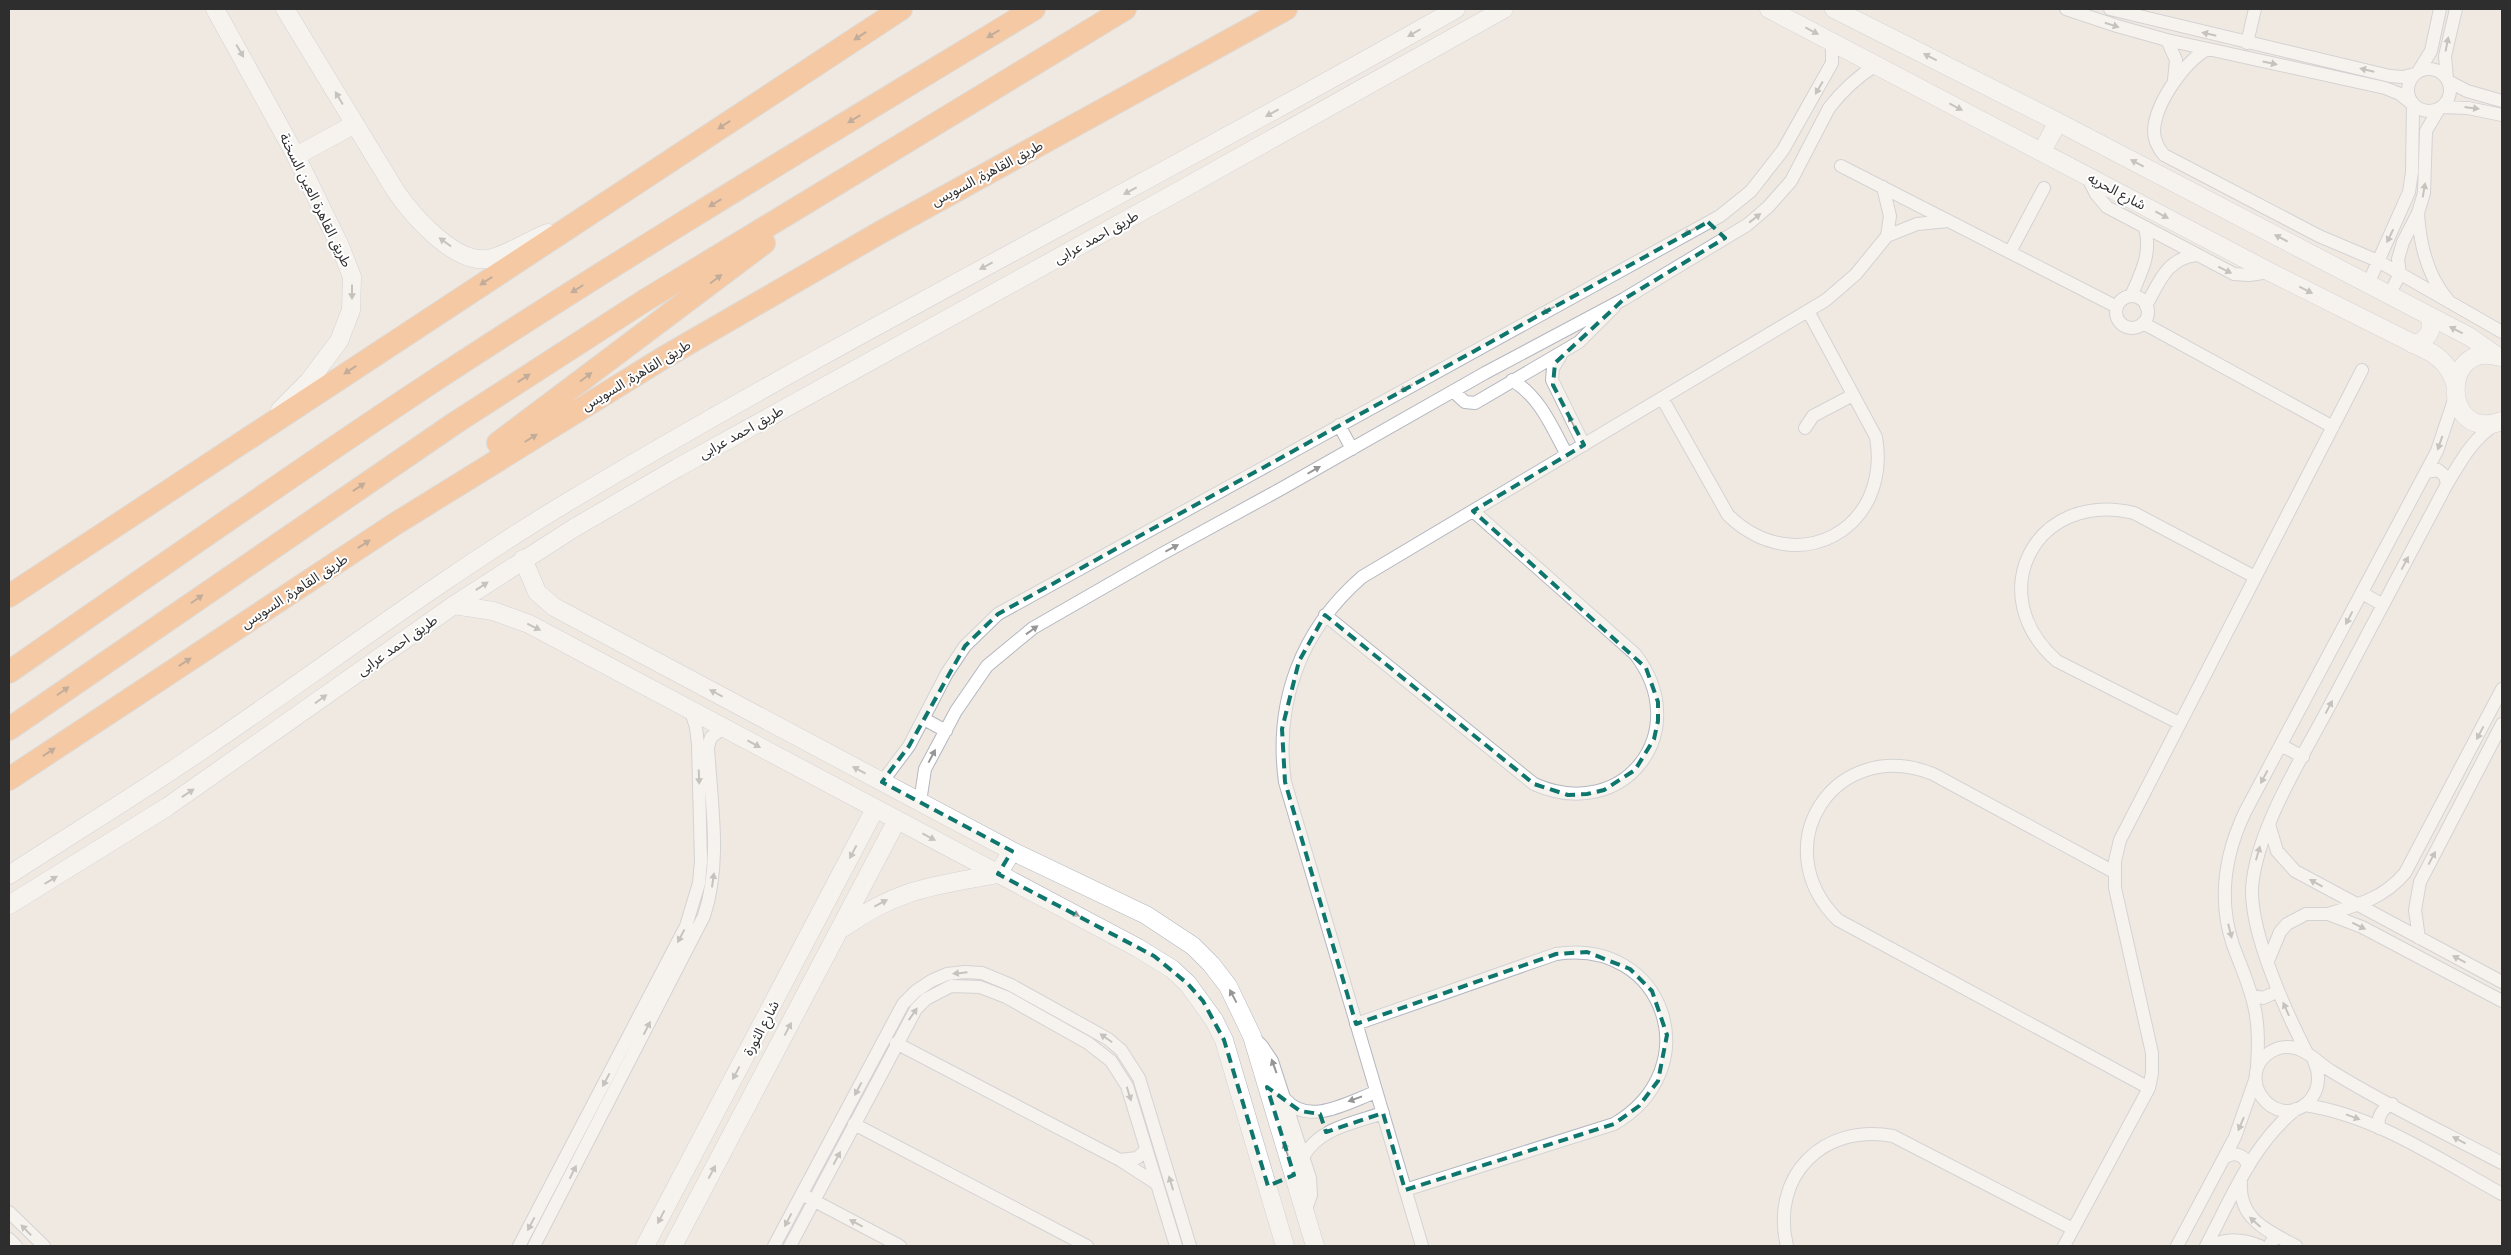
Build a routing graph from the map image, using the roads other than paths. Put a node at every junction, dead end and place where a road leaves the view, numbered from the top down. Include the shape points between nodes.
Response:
1 (215, 9) edge
2 (285, 9) edge
3 (1034, 9) edge
4 (1125, 9) edge
5 (1286, 9) edge
6 (1456, 9) edge
7 (1504, 9) edge
8 (1769, 9) edge
9 (1834, 9) edge
10 (2066, 9) edge
11 (2110, 9) edge
12 (2255, 9) edge
13 (2440, 9) edge
14 (2456, 9) edge
15 (899, 11) edge
16 (2092, 13) edge
17 (2167, 40) junction
18 (1832, 42) junction
19 (2247, 43) junction
20 (2208, 49) junction
21 (1876, 65) junction
22 (2416, 73) junction
23 (2448, 80) junction
24 (2174, 82) junction
25 (2502, 101) edge
26 (2412, 103) junction
27 (2440, 108) junction
28 (2502, 115) edge
29 (2058, 122) junction
30 (355, 124) junction
31 (2042, 151) junction
32 (296, 156) junction
33 (1841, 166) dead end
34 (2087, 176) junction
35 (838, 185) junction
36 (1882, 187) junction
37 (2044, 188) dead end
38 (2418, 213) junction
39 (1948, 221) junction
40 (1708, 222) junction
41 (570, 226) junction
42 (2145, 228) junction
43 (1887, 236) junction
44 (1725, 238) junction
45 (2010, 252) junction
46 (2197, 256) junction
47 (2147, 259) junction
48 (2378, 261) junction
49 (2166, 269) junction
50 (2270, 272) junction
51 (2400, 274) junction
52 (2368, 284) junction
53 (2389, 295) junction
54 (2131, 296) junction
55 (1624, 299) junction
56 (2146, 306) junction
57 (2453, 306) junction
58 (2117, 307) junction
59 (1808, 310) junction
60 (2429, 316) junction
61 (2143, 323) junction
62 (2502, 332) edge
63 (2413, 344) junction
64 (1562, 354) junction
65 (2500, 357) edge
66 (2362, 370) dead end
67 (1512, 380) junction
68 (2455, 390) junction
69 (1454, 391) junction
70 (1556, 391) junction
71 (1853, 395) junction
72 (1662, 398) junction
73 (1538, 402) junction
74 (718, 417) junction
75 (2500, 422) edge
76 (1338, 425) junction
77 (2333, 427) junction
78 (1804, 428) dead end
79 (256, 433) junction
80 (730, 439) junction
81 (1584, 445) junction
82 (1352, 449) junction
83 (1567, 454) junction
84 (2426, 472) junction
85 (2447, 484) junction
86 (1473, 511) junction
87 (395, 524) junction
88 (524, 559) junction
89 (2255, 577) junction
90 (2362, 593) junction
91 (9, 596) edge
92 (454, 605) junction
93 (2383, 605) junction
94 (1325, 615) junction
95 (599, 631) junction
96 (587, 654) junction
97 (9, 672) edge
98 (2502, 689) edge
99 (691, 712) junction
100 (924, 719) junction
101 (2179, 723) junction
102 (2502, 724) edge
103 (724, 728) junction
104 (9, 729) edge
105 (946, 730) junction
106 (2281, 745) junction
107 (2303, 757) junction
108 (9, 779) edge
109 (882, 782) junction
110 (152, 784) junction
111 (920, 802) junction
112 (167, 806) junction
113 (875, 809) junction
114 (897, 820) junction
115 (2269, 824) junction
116 (1012, 851) junction
117 (2114, 872) junction
118 (2405, 873) junction
119 (998, 874) junction
120 (9, 875) edge
121 (2420, 882) junction
122 (9, 905) edge
123 (2358, 905) junction
124 (2328, 914) junction
125 (840, 930) junction
126 (2419, 938) junction
127 (2268, 961) junction
128 (2499, 978) edge
129 (2277, 988) junction
130 (2252, 995) junction
131 (2502, 1001) edge
132 (1356, 1024) junction
133 (1252, 1036) junction
134 (896, 1043) junction
135 (2311, 1057) junction
136 (2256, 1073) junction
137 (2149, 1088) junction
138 (1376, 1092) junction
139 (1285, 1099) junction
140 (2392, 1104) junction
141 (2301, 1107) junction
142 (1320, 1112) junction
143 (1383, 1113) junction
144 (711, 1122) junction
145 (854, 1124) junction
146 (2379, 1128) junction
147 (1326, 1132) junction
148 (732, 1134) junction
149 (1146, 1150) junction
150 (1303, 1157) junction
151 (2224, 1158) junction
152 (1120, 1160) junction
153 (2502, 1163) edge
154 (2248, 1167) junction
155 (1294, 1176) junction
156 (2241, 1179) junction
157 (1157, 1184) junction
158 (1268, 1186) junction
159 (1405, 1190) junction
160 (802, 1194) junction
161 (2502, 1194) edge
162 (814, 1201) junction
163 (1178, 1205) junction
164 (1164, 1210) junction
165 (9, 1212) edge
166 (1305, 1212) junction
167 (1183, 1222) junction
168 (1170, 1227) junction
169 (2073, 1229) junction
170 (9, 1239) edge
171 (2274, 1242) edge
172 (16, 1246) edge
173 (44, 1246) edge
174 (519, 1246) edge
175 (534, 1246) edge
176 (646, 1246) edge
177 (673, 1246) edge
178 (774, 1246) edge
179 (790, 1246) edge
180 (900, 1246) edge
181 (1087, 1246) edge
182 (1176, 1246) edge
183 (1190, 1246) edge
184 (1285, 1246) edge
185 (1315, 1246) edge
186 (1422, 1246) edge
187 (1787, 1246) edge
188 (2064, 1246) edge
189 (2177, 1246) edge
190 (2206, 1246) edge
191 (2211, 1246) edge
192 (2260, 1246) edge
193 (2296, 1246) edge

1 -> 32 street, طريق القاهرة العين السخنة
30 -> 2 street
3 -> 97 highway via 499,339 269,492
4 - 35 highway
87 -> 5 highway, طريق القاهرة, السويس via 664,358 881,232
6 -> 74 street, طريق احمد عرابى via 1312,92 972,274
7 - 80 street, طريق احمد عرابى
8 -> 18 street, شارع الحريه
29 -> 9 street
10 - 16 street
19 -> 11 street
12 - 19 street
13 - 22 street via 2431,51
23 -> 14 street via 2445,56
15 -> 41 highway
16 -> 17 street
17 - 20 street
17 - 24 street via 2176,60
18 - 21 street, شارع الحريه
18 -> 40 street via 1832,63 1783,150 1751,191
22 -> 19 street via 2390,76
20 - 24 street via 2188,62
20 -> 26 street via 2385,88
21 -> 31 street, شارع الحريه
44 -> 21 street via 1758,217 1784,190 1828,108 1854,80
22 - 23 street via 2434,69
22 - 26 street via 2407,91
23 - 25 street via 2467,91
23 - 27 street via 2448,98
24 - 48 street via 2159,112 2154,131 2158,148 2164,155 2325,239
26 - 27 street via 2428,112
26 -> 48 street via 2409,192
27 -> 28 street via 2468,108
38 -> 27 street via 2426,182 2426,131
29 - 31 street
52 -> 29 street
30 - 32 street
41 -> 30 street via 491,258 466,256 436,235 414,214 395,190
31 - 34 street, شارع الحريه
32 -> 79 street, طريق القاهرة العين السخنة via 347,261 352,277 351,310 339,341 324,362
33 - 36 street
34 - 42 street via 2107,207
34 -> 50 street, شارع الحريه
87 -> 35 highway via 447,480
104 -> 35 highway via 455,423 644,301
36 - 39 street
36 - 43 street via 1890,216
37 - 45 street
38 - 51 street via 2403,242 2398,259
38 - 57 street via 2427,263 2442,293
39 - 43 street via 1917,224
39 - 45 street
40 - 44 street
40 -> 76 street
41 -> 79 highway
42 - 46 street
42 - 47 street
43 - 59 street via 1843,286
44 - 55 street
45 - 58 street
46 - 49 street via 2177,260
46 -> 50 street via 2234,274
47 - 49 street
47 - 54 street
48 - 51 street
48 - 52 street
49 - 56 street
50 -> 63 street, شارع الحريه
51 - 53 street
51 - 57 street
52 - 53 street
53 - 60 street
54 - 56 street
54 - 58 street via 2122,299
55 - 64 street via 1590,333
55 - 69 street
56 - 61 street via 2148,315
57 - 62 street
58 - 61 street via 2118,321 2125,327 2135,328
59 - 71 street
59 - 72 street
60 - 63 street via 2429,334
65 -> 60 street
61 - 77 street
63 - 68 street, شارع الحريه via 2442,360 2450,370
64 - 67 street
64 - 70 street via 1552,374
65 - 68 street via 2483,356 2470,360 2460,370
66 - 77 street
67 - 69 street via 1475,403 1465,402
67 - 73 street
68 - 75 street, شارع الحريه via 2460,410 2470,419 2484,424
68 -> 84 street via 2437,451
69 - 82 street
70 - 73 street
81 -> 70 street
71 - 72 street via 1876,437 1879,455 1874,490 1866,506 1841,531 1808,545 1790,546 1756,537 1728,515
71 - 78 street via 1813,416
72 - 81 street
73 - 83 street
74 - 80 street
74 - 110 street, طريق احمد عرابى via 600,483 469,564
75 - 85 street via 2483,432
76 - 82 street
76 - 100 street via 998,614 965,646
77 - 89 street
79 - 91 highway
80 - 88 street, طريق احمد عرابى via 625,497
81 - 83 street
105 -> 82 street via 987,666 1033,628
83 - 86 street
84 - 85 street via 2438,470 2445,476
84 - 90 street
93 -> 85 street
86 - 94 street via 1362,577
86 - 94 street via 1635,654 1646,668 1658,702 1656,730 1646,755 1621,781 1604,790 1568,795 1550,792 1534,784
108 -> 87 highway, طريق القاهرة, السويس
92 -> 88 street, طريق احمد عرابى
88 - 95 street via 531,582 545,600
89 - 101 street
89 - 101 street via 2134,513 2114,508 2094,508 2056,523 2041,536 2029,556 2020,592 2030,631 2042,648 2057,661
90 - 93 street
90 -> 106 street
92 -> 96 street via 511,616
112 -> 92 street, طريق احمد عرابى
107 -> 93 street
94 - 132 street via 1306,645 1290,686 1282,730 1282,765
95 - 96 street
109 -> 95 street
96 - 99 street
98 -> 118 street
99 - 103 street
99 -> 174 street via 698,745 701,861 694,904 686,926
100 - 105 street
100 - 109 street
101 - 117 street via 2123,830
121 -> 102 street
103 -> 113 street
175 -> 103 street via 704,916 714,878 708,747 711,737
111 -> 105 street via 925,769
106 - 107 street
106 -> 130 street via 2238,827 2225,876 2228,926
107 - 115 street
109 - 111 street
110 - 112 street
110 - 120 street, طريق احمد عرابى
111 - 116 street
122 -> 112 street, طريق احمد عرابى
113 - 114 street
113 -> 144 street, شارع الثورة
114 -> 119 street
114 - 125 street, شارع الثورة
123 -> 115 street via 2294,871 2277,851
127 -> 115 street via 2257,925 2252,891 2256,857
116 - 119 street
133 -> 116 street via 1228,986 1193,946 1146,915
117 - 137 street via 2152,1053
117 - 137 street via 1933,774 1903,765 1871,768 1842,782 1830,792 1816,812 1806,850 1811,881 1818,896 1838,920
118 - 121 street via 2410,882
118 - 123 street via 2384,894
125 -> 119 street via 865,912 922,887
119 -> 158 street via 1154,956 1203,1001 1224,1040
121 - 126 street via 2415,910
123 - 124 street
123 - 126 street
124 - 127 street via 2306,914 2287,924 2280,932
124 -> 131 street via 2362,927
148 -> 125 street, شارع الثورة
128 -> 126 street
127 - 129 street
129 - 130 street via 2263,998
135 -> 129 street
130 - 136 street via 2257,1024
132 - 138 street
132 - 159 street via 1556,954 1572,952 1602,955 1630,969 1652,991 1664,1020 1666,1051 1663,1066 1650,1094 1627,1116 1614,1124
139 -> 133 street via 1270,1056
155 -> 133 street
134 - 145 street
134 -> 149 street via 916,1009 938,991 966,985 993,992 1088,1043 1111,1061 1127,1086
134 - 152 street
135 - 136 street via 2299,1048 2279,1048 2266,1055
135 - 140 street
135 - 141 street via 2318,1070 2318,1084 2313,1098
136 - 141 street via 2261,1097 2268,1104 2286,1110
136 -> 151 street via 2243,1118
137 - 169 street
138 -> 142 street
138 - 143 street
139 - 142 street via 1300,1111
139 - 150 street
140 - 146 street via 2379,1116
153 -> 140 street
141 -> 146 street via 2350,1116
141 - 154 street via 2268,1135
142 - 147 street
143 - 147 street
143 - 159 street
144 - 148 street
144 -> 176 street, شارع الثورة
162 -> 145 street
145 - 181 street
146 - 161 street
147 - 150 street via 1315,1140
177 -> 148 street, شارع الثورة
149 - 152 street via 1137,1158
149 - 157 street
150 - 166 street via 1312,1190
151 - 154 street via 2239,1154
151 - 189 street
152 - 157 street
154 - 156 street
155 - 158 street
155 - 166 street
171 -> 156 street via 2242,1204
156 - 190 street
157 - 164 street
158 - 184 street
159 - 186 street
160 - 162 street
163 -> 160 street via 1139,1078 1121,1050 1094,1030 1011,985 982,973 965,972 947,974 930,981 904,1004
160 -> 178 street
162 - 179 street
180 -> 162 street
163 - 164 street
163 - 167 street
164 - 168 street
173 -> 165 street
166 - 185 street
167 - 168 street
167 - 183 street
168 - 182 street
169 - 187 street via 1893,1136 1862,1133 1832,1142 1812,1155 1797,1173 1785,1202 1783,1217
169 - 188 street
170 - 172 street
171 - 193 street
191 - 192 street via 2236,1239

